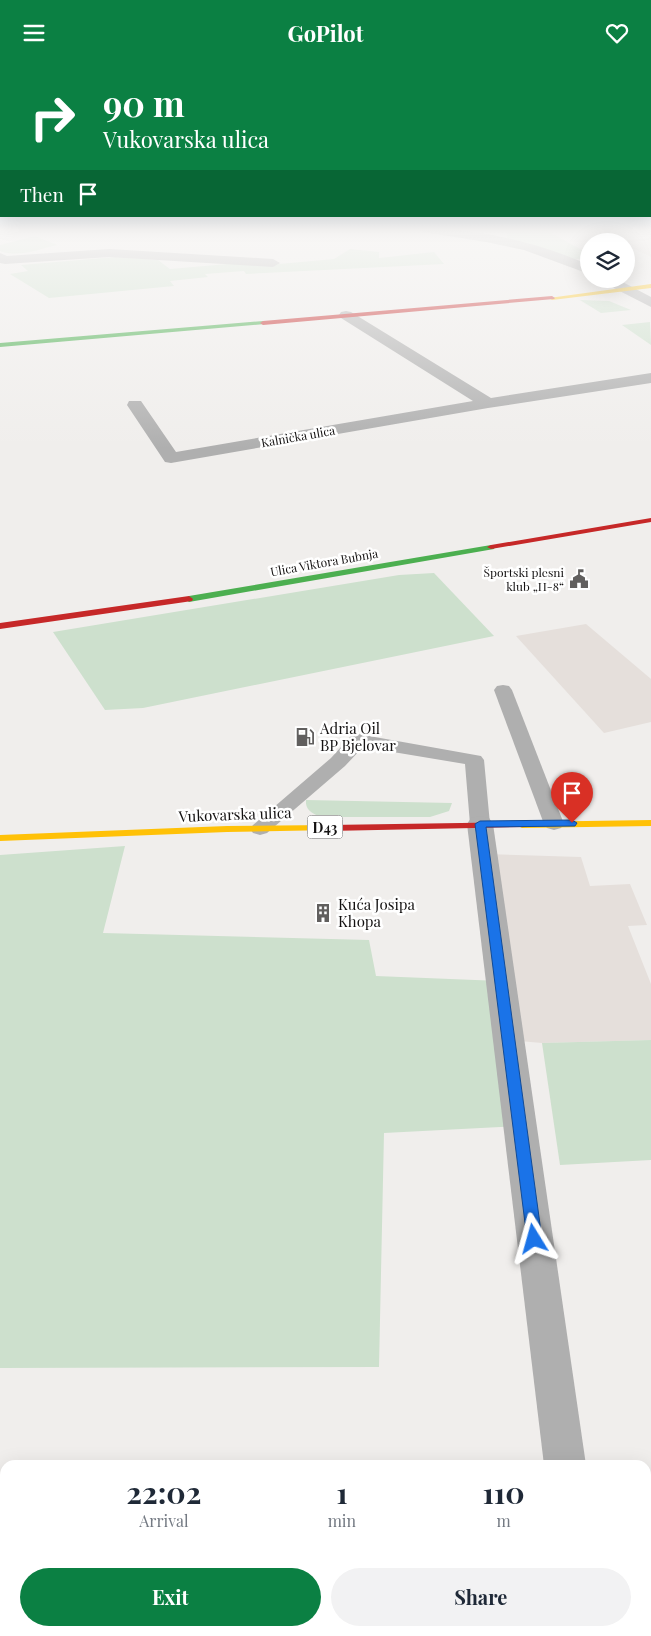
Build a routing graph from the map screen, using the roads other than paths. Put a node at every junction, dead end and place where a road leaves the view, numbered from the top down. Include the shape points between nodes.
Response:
1 (513, 301) edge
2 (346, 315) junction
3 (0, 345) edge
4 (651, 378) edge
5 (488, 403) junction
6 (135, 405) dead end
7 (651, 520) edge
8 (0, 626) edge
9 (503, 689) dead end
10 (554, 823) junction
11 (651, 823) edge
12 (480, 824) junction
13 (260, 829) junction
14 (0, 838) edge
15 (564, 1460) edge

1 - 2 street
2 - 3 street
2 - 5 street
4 - 5 street, Kalnička ulica
5 - 6 street, Kalnička ulica via 171,458
7 - 8 street, Ulica Viktora Bubnja via 152,605
9 - 10 lane
10 - 11 street, Vukovarska ulica / D43
10 - 12 street, Vukovarska ulica / D43
12 - 13 street, Vukovarska ulica / D43
12 - 13 lane via 474,760 358,740 338,762
12 - 15 street
13 - 14 street, Vukovarska ulica / D43

